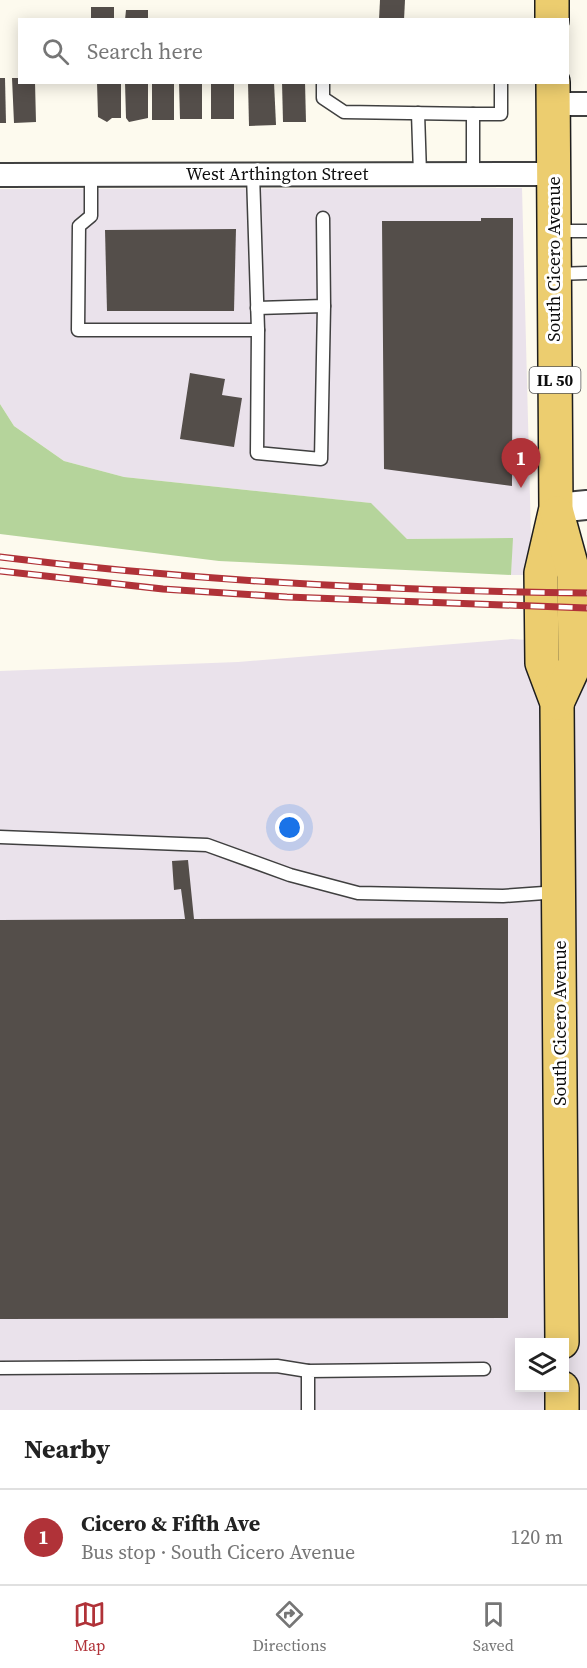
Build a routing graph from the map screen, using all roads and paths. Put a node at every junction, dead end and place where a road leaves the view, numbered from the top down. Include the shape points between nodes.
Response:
1 (552, 0) edge
2 (552, 18) edge
3 (323, 84) edge
4 (501, 84) edge
5 (553, 93) edge
6 (587, 104) edge
7 (418, 113) junction
8 (473, 114) junction
9 (0, 174) edge
10 (92, 174) junction
11 (253, 174) junction
12 (420, 174) junction
13 (473, 174) junction
14 (554, 174) junction
15 (323, 218) dead end
16 (554, 231) junction
17 (587, 231) edge
18 (587, 273) edge
19 (554, 274) junction
20 (324, 306) junction
21 (257, 308) junction
22 (258, 330) junction
23 (572, 507) edge
24 (0, 837) edge
25 (559, 892) junction
26 (562, 1338) edge
27 (0, 1368) edge
28 (484, 1369) dead end
29 (308, 1371) junction
30 (562, 1392) edge
31 (308, 1410) edge
32 (562, 1410) edge

1 - 2 main road
3 - 7 lane via 323,98 344,112
4 - 8 lane via 501,114
5 - 6 street
5 - 14 main road, South Cicero Avenue / IL 50
7 - 8 lane
7 - 12 lane
8 - 13 lane
9 - 10 street, West Arthington Street
10 - 11 street, West Arthington Street
10 - 22 lane via 91,216 79,226 78,330
11 - 12 street, West Arthington Street
11 - 21 lane
12 - 13 street, West Arthington Street
13 - 14 street, West Arthington Street
14 - 16 main road, South Cicero Avenue / IL 50
15 - 20 lane
16 - 17 lane
16 - 19 main road, South Cicero Avenue / IL 50
18 - 19 lane
19 - 23 main road, South Cicero Avenue / IL 50
20 - 21 lane
20 - 22 lane via 321,459 257,453
21 - 22 lane
23 - 25 main road, South Cicero Avenue / IL 50 via 575,664 557,703
24 - 25 lane via 207,845 290,875 358,893 503,896
25 - 26 main road, South Cicero Avenue / IL 50
27 - 29 lane via 277,1366
28 - 29 lane
29 - 31 lane
30 - 32 main road

